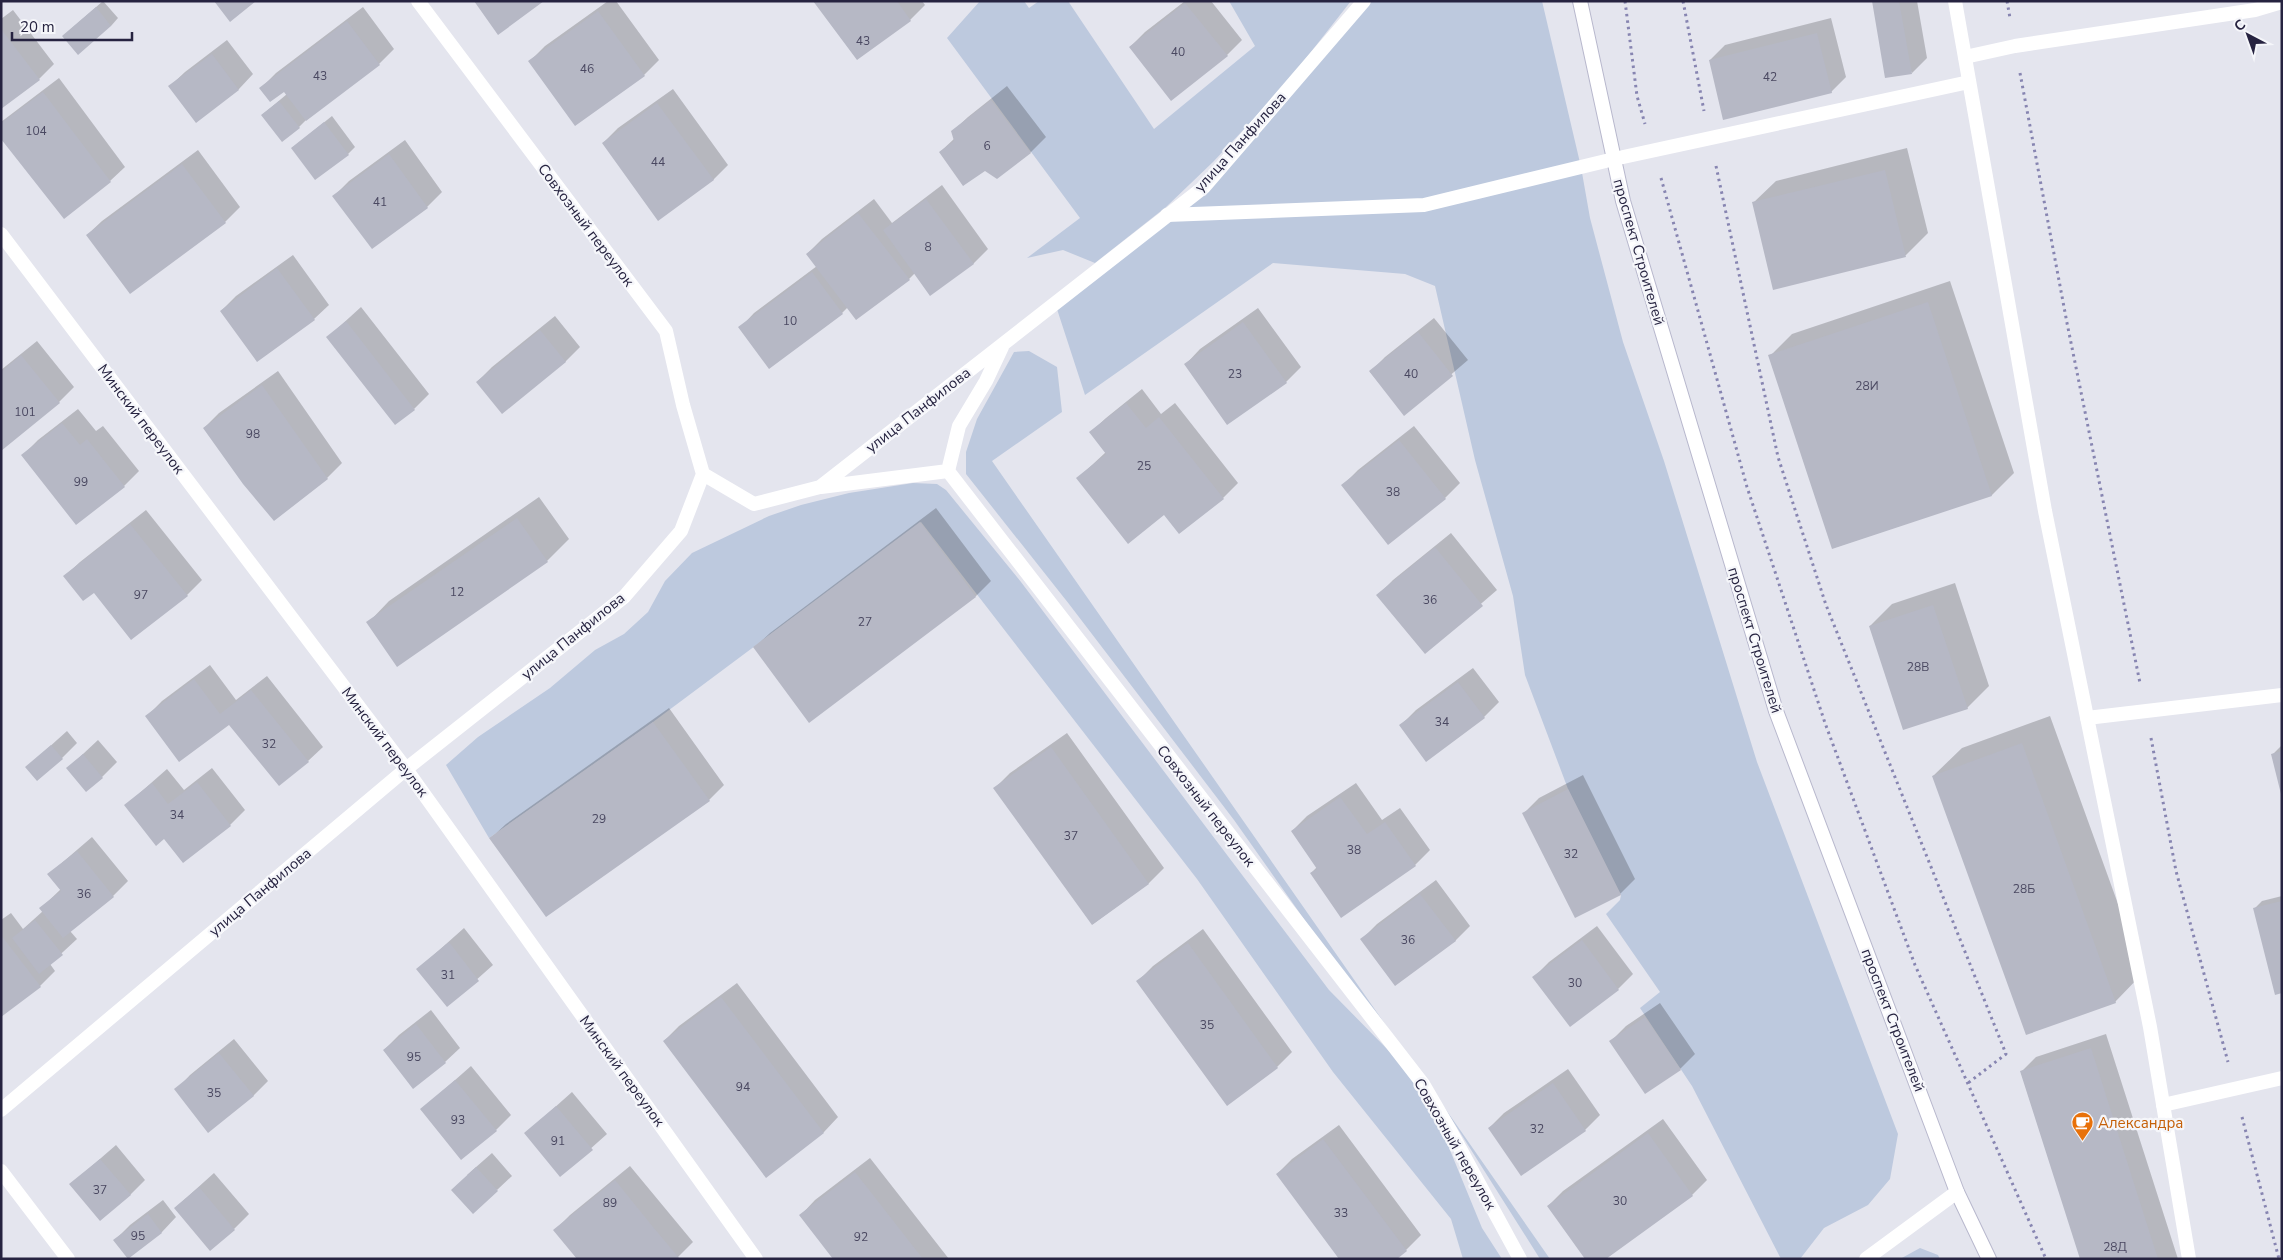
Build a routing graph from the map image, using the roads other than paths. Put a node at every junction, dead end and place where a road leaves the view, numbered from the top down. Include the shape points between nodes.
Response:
1 (418, 1) edge
2 (1364, 1) edge
3 (1580, 1) edge
4 (1955, 1) edge
5 (2282, 2) edge
6 (1965, 57) junction
7 (1969, 82) junction
8 (1614, 159) junction
9 (1167, 215) junction
10 (1, 234) edge
11 (1003, 344) junction
12 (948, 472) junction
13 (703, 474) junction
14 (820, 487) junction
15 (2282, 695) edge
16 (2087, 718) junction
17 (406, 769) junction
18 (2282, 1078) edge
19 (2163, 1105) junction
20 (1, 1110) edge
21 (1, 1171) edge
22 (1957, 1192) junction
23 (68, 1259) edge
24 (756, 1259) edge
25 (1520, 1259) edge
26 (1866, 1259) edge
27 (1989, 1259) edge
28 (2188, 1259) edge

1 - 13 street, Совхозный переулок via 666,331
2 - 9 street, улица Панфилова via 1204,187
3 - 8 street, проспект Строителей
4 - 6 street
5 - 6 street via 2255,10 2015,46
6 - 7 street
7 - 8 street
7 - 16 street via 2045,511
8 - 9 street via 1424,205
8 - 22 street, проспект Строителей via 1623,201 1776,711
9 - 11 street, улица Панфилова
10 - 17 street, Минский переулок
11 - 12 street via 986,381 959,426
11 - 14 street, улица Панфилова
12 - 14 street
12 - 25 street, Совхозный переулок via 1422,1084 1452,1132
13 - 14 street, улица Панфилова via 754,504
13 - 17 street, улица Панфилова via 681,531 624,597
15 - 16 street
16 - 19 street
17 - 20 street, улица Панфилова
17 - 24 street, Минский переулок
18 - 19 street
19 - 28 street
21 - 23 street
22 - 26 street
22 - 27 street, проспект Строителей

